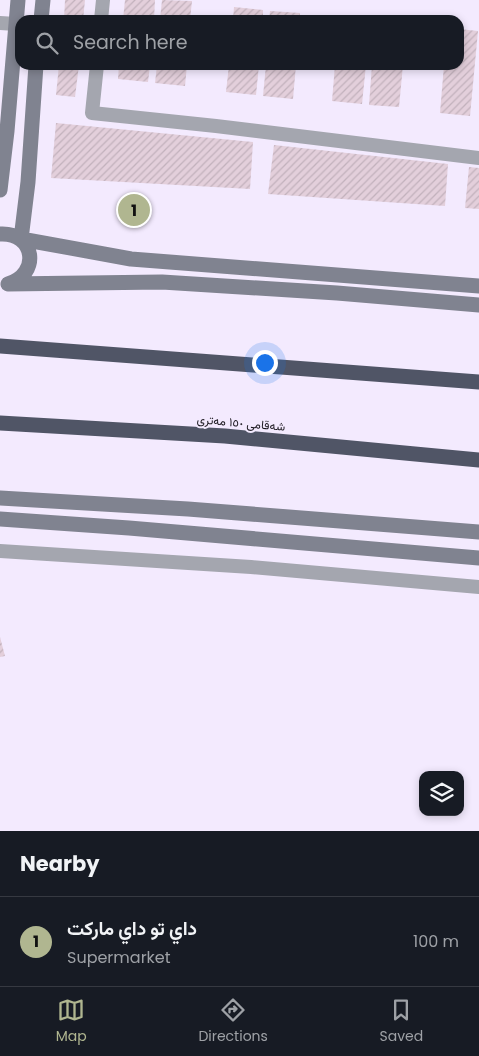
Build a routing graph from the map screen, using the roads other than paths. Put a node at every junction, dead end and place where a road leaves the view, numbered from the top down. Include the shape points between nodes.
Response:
1 (18, 0) edge
2 (43, 0) edge
3 (103, 0) edge
4 (17, 15) edge
5 (42, 15) edge
6 (102, 15) edge
7 (0, 23) edge
8 (15, 24) edge
9 (15, 36) edge
10 (36, 70) edge
11 (96, 70) edge
12 (7, 131) junction
13 (30, 133) junction
14 (479, 158) edge
15 (0, 190) edge
16 (0, 234) edge
17 (21, 239) junction
18 (4, 284) edge
19 (479, 286) edge
20 (479, 305) edge
21 (0, 346) edge
22 (479, 382) edge
23 (0, 423) edge
24 (479, 460) edge
25 (0, 498) edge
26 (0, 519) edge
27 (479, 532) edge
28 (0, 551) edge
29 (479, 558) edge
30 (479, 586) edge

1 - 4 street
2 - 5 street
3 - 6 street
7 - 8 street
9 - 12 street
10 - 13 street
11 - 14 street via 92,114
12 - 13 street
12 - 15 street
13 - 17 street
16 - 17 street via 8,233
17 - 18 street via 29,251 29,266 21,278
17 - 19 street via 131,259
18 - 20 street via 162,282 337,292
21 - 22 highway
23 - 24 highway, شەقامی ١٥٠ مەتری via 225,436
25 - 27 street
26 - 29 street
28 - 30 street

